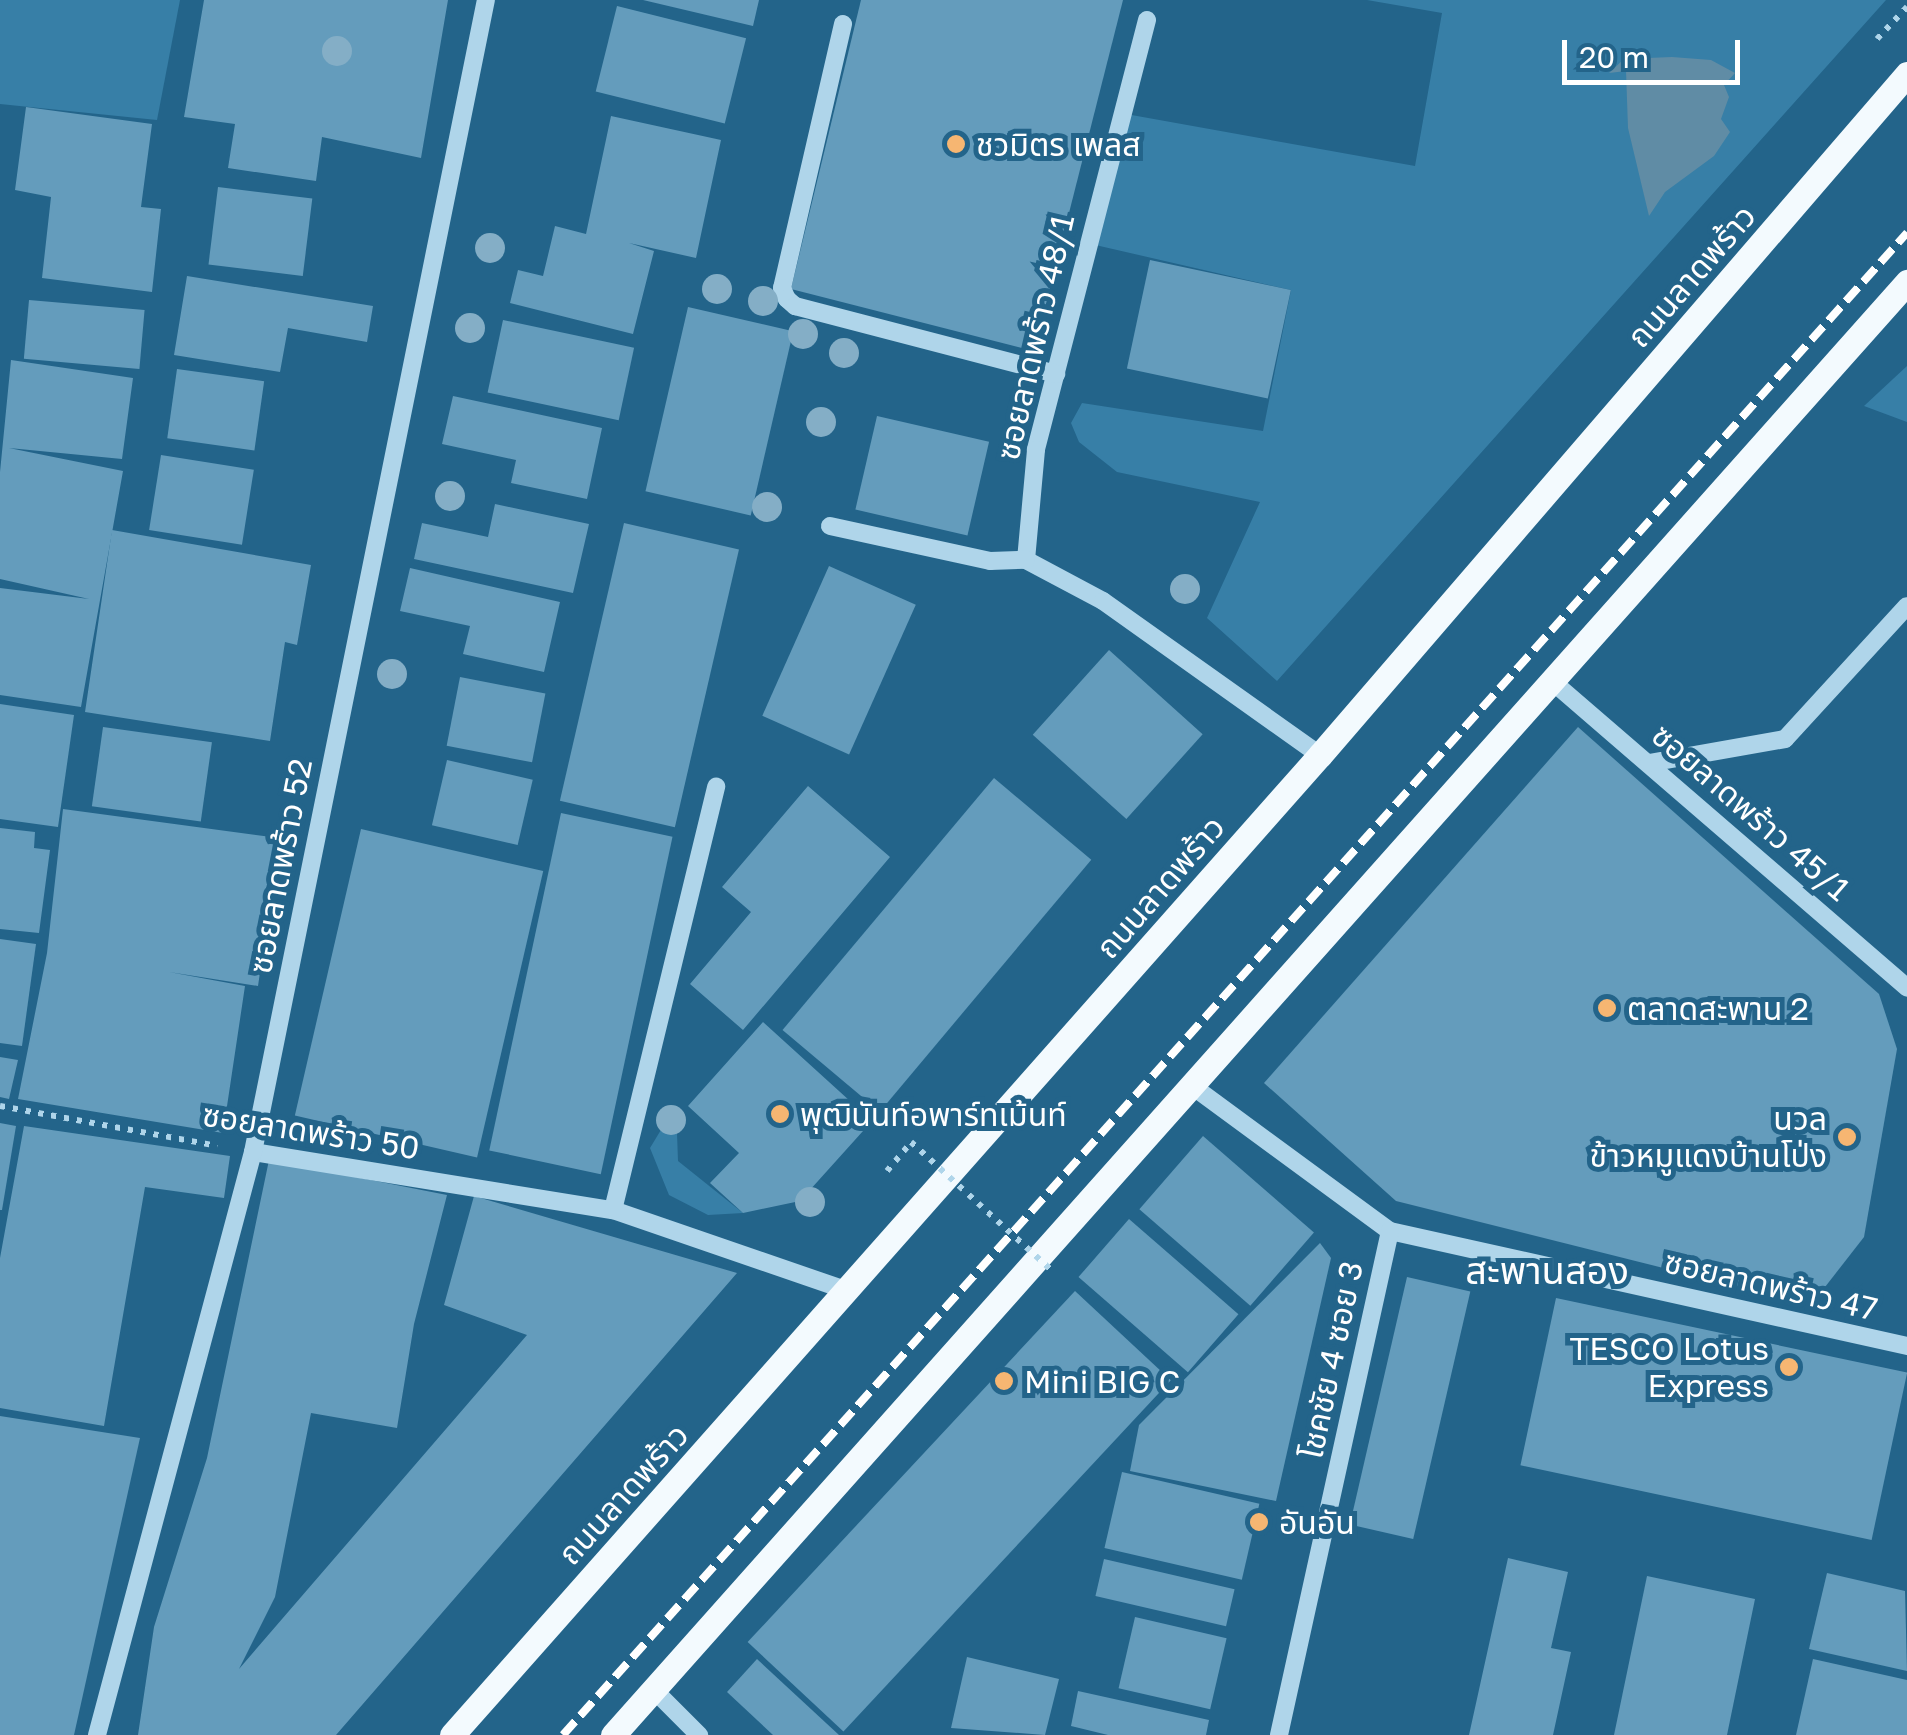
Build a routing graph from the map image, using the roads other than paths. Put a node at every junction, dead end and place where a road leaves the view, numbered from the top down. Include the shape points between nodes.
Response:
1 (486, 0) edge
2 (1147, 20) dead end
3 (844, 24) dead end
4 (1907, 74) edge
5 (1907, 282) edge
6 (1056, 374) junction
7 (830, 526) dead end
8 (1026, 560) junction
9 (1907, 606) edge
10 (1553, 682) junction
11 (1320, 755) junction
12 (1649, 763) junction
13 (716, 786) dead end
14 (1907, 988) edge
15 (1195, 1088) junction
16 (252, 1152) junction
17 (614, 1210) junction
18 (1390, 1231) junction
19 (848, 1290) junction
20 (1907, 1346) edge
21 (654, 1690) junction
22 (98, 1735) edge
23 (452, 1735) edge
24 (613, 1735) edge
25 (699, 1735) edge
26 (1279, 1735) edge

1 - 16 street, ซอยลาดพร้าว 52
2 - 6 street, ซอยลาดพร้าว 48/1
3 - 6 street via 782,288 787,299
4 - 11 main road, ถนนลาดพร้าว
5 - 10 main road
6 - 8 street, ซอยลาดพร้าว 48/1 via 1036,450
7 - 8 street via 990,561
8 - 11 street via 1103,600
9 - 12 street via 1785,739
10 - 12 street, ซอยลาดพร้าว 45/1
10 - 15 main road
11 - 19 main road, ถนนลาดพร้าว
12 - 14 street, ซอยลาดพร้าว 45/1
13 - 17 street
15 - 18 street, ซอยลาดพร้าว 47
15 - 21 main road
16 - 17 street, ซอยลาดพร้าว 50
16 - 22 street, ซอยลาดพร้าว 52
17 - 19 street, ซอยลาดพร้าว 50
18 - 20 street, ซอยลาดพร้าว 47
18 - 26 street, โชคชัย 4 ซอย 3
19 - 23 main road, ถนนลาดพร้าว
21 - 24 main road
21 - 25 street

